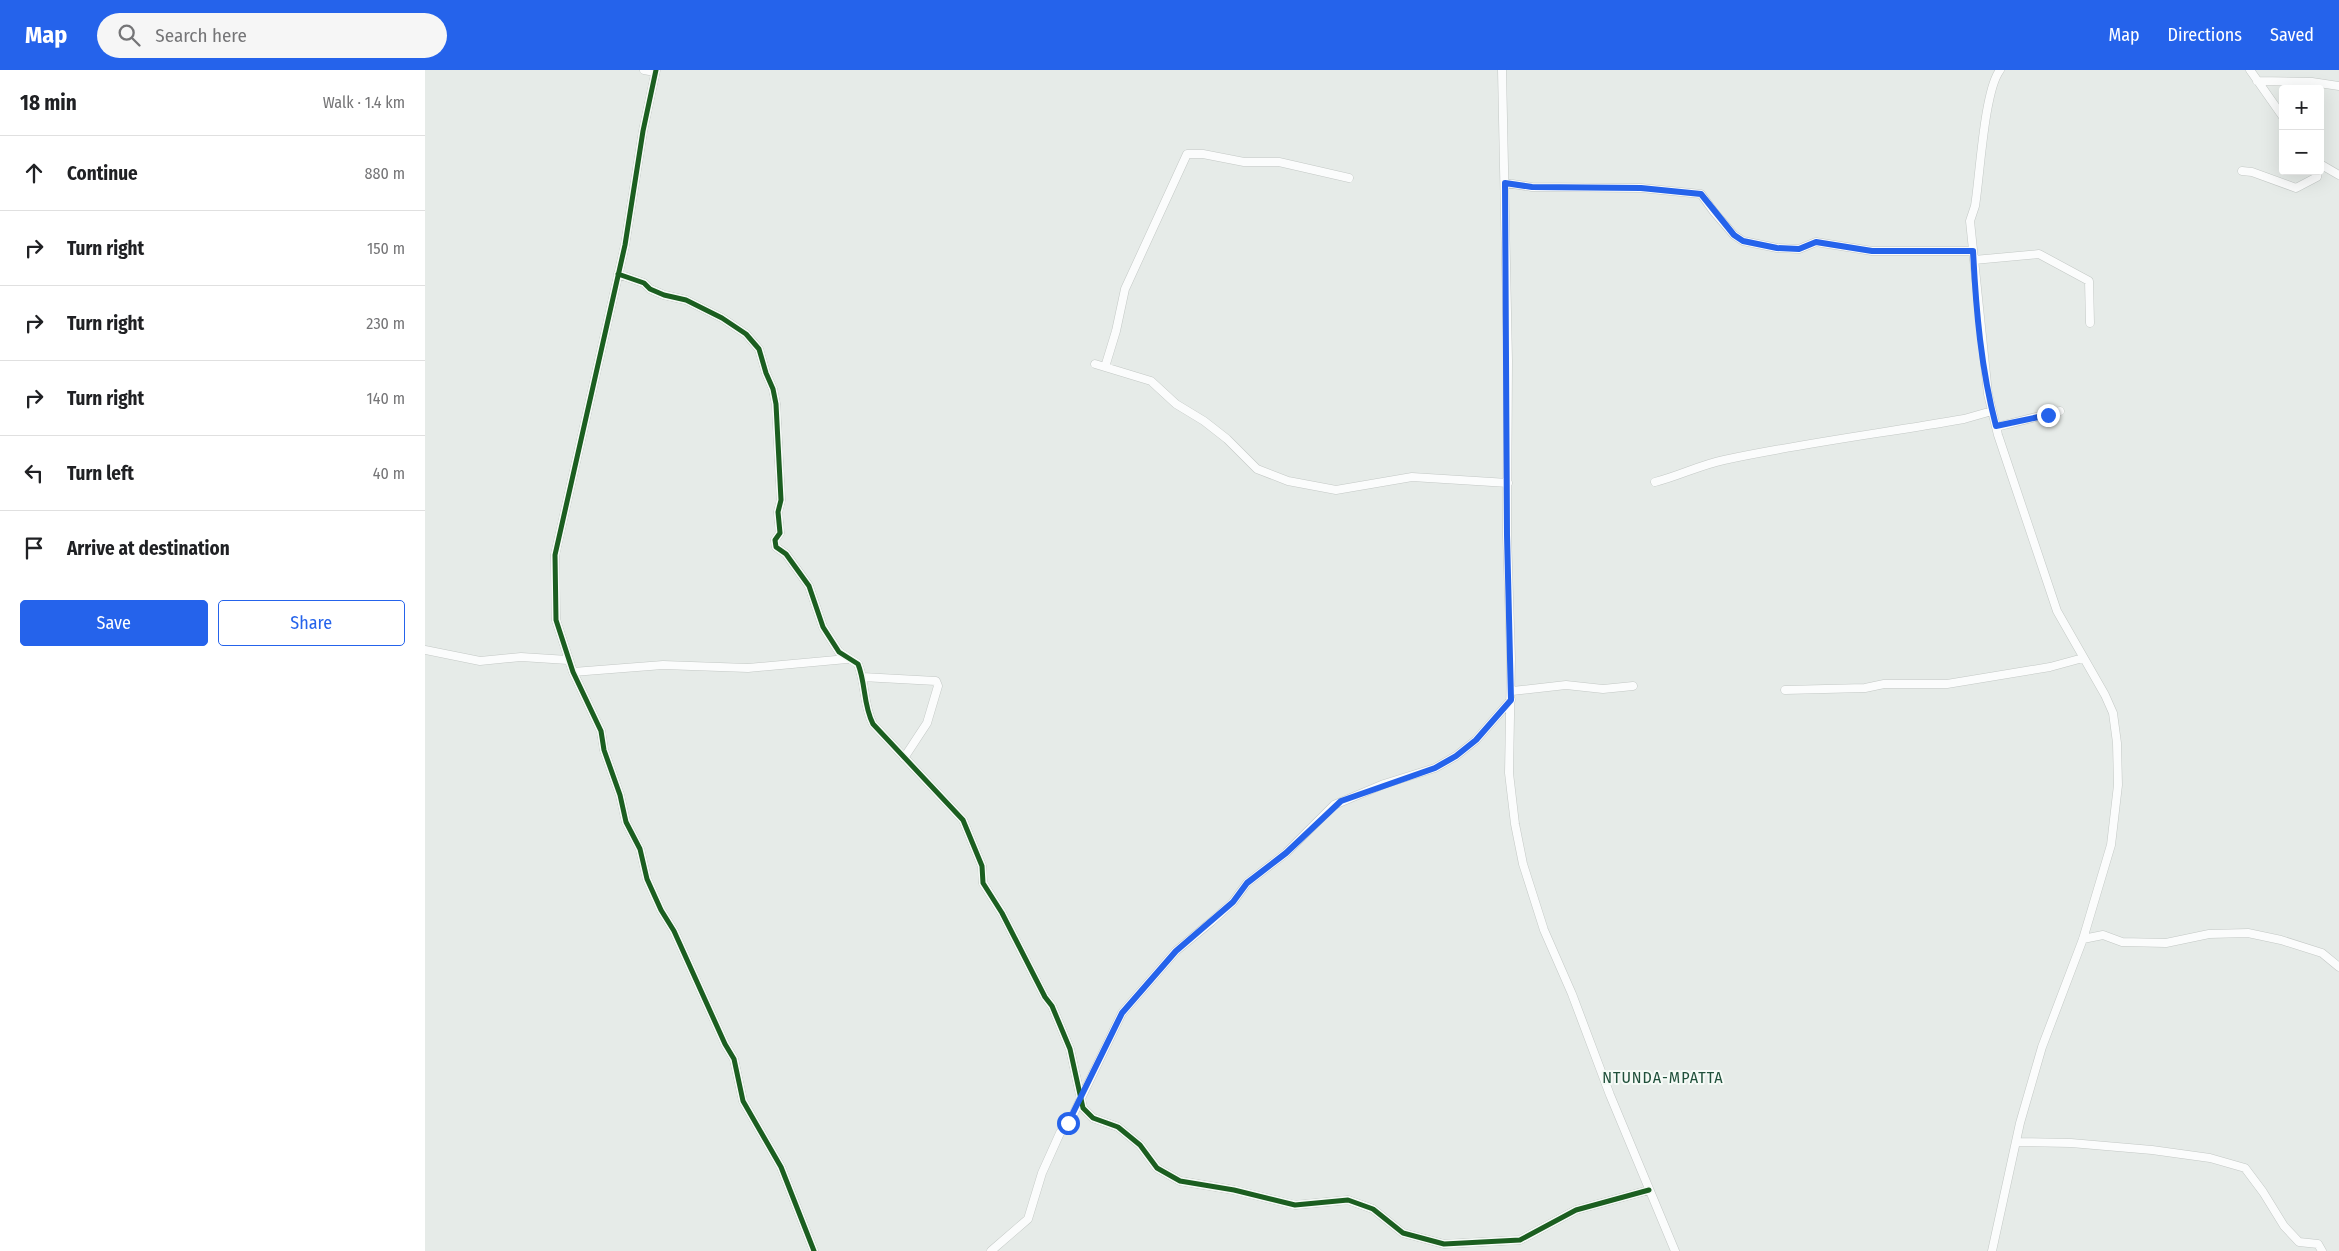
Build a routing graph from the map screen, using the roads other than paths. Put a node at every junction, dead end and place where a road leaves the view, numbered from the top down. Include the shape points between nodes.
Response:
1 (644, 70) edge
2 (1502, 70) edge
3 (2000, 70) edge
4 (2250, 70) edge
5 (656, 71) edge
6 (2257, 81) junction
7 (2339, 86) edge
8 (2279, 111) edge
9 (2324, 166) edge
10 (2243, 171) dead end
11 (2317, 175) edge
12 (2339, 175) edge
13 (1349, 178) dead end
14 (1505, 183) junction
15 (1973, 251) junction
16 (1973, 260) junction
17 (618, 274) junction
18 (2090, 323) dead end
19 (1095, 364) dead end
20 (1105, 367) junction
21 (1992, 411) junction
22 (2060, 411) dead end
23 (1996, 426) junction
24 (1655, 482) dead end
25 (1508, 483) junction
26 (425, 650) edge
27 (2083, 658) junction
28 (847, 659) junction
29 (568, 660) junction
30 (573, 672) junction
31 (863, 677) junction
32 (1633, 686) dead end
33 (1785, 690) dead end
34 (1511, 691) junction
35 (1511, 700) junction
36 (904, 758) junction
37 (2083, 939) junction
38 (2339, 967) edge
39 (1080, 1100) junction
40 (2017, 1142) junction
41 (1649, 1190) junction
42 (814, 1251) edge
43 (991, 1251) edge
44 (1675, 1251) edge
45 (1992, 1251) edge
46 (2322, 1251) edge

1 - 5 street via 649,73
2 - 14 street
3 - 15 street via 1987,110 1975,206 1970,221
4 - 6 street
5 - 17 street
6 - 7 street
6 - 8 street
9 - 12 street
10 - 11 street via 2296,188
13 - 20 street via 1279,162 1243,162 1187,154 1125,289
14 - 15 street via 1532,187 1641,188 1701,194 1734,235 1743,241 1777,248 1799,249 1816,242 1872,251
14 - 25 street
15 - 16 street
16 - 18 street via 2039,254 2057,262 2089,281
16 - 21 street via 1987,394
17 - 28 street via 644,283 663,295 686,300 721,318 746,334 759,348 776,404 781,500 780,533 775,543 809,586 823,627
17 - 29 street via 555,555 556,620
19 - 20 street
20 - 25 street via 1151,381 1177,404 1227,439 1257,469 1288,481 1336,490 1412,477
21 - 23 street
21 - 24 street via 1964,420 1729,459
22 - 23 street
23 - 27 street via 2057,611
25 - 34 street
26 - 29 street via 480,661 521,657
27 - 33 street via 1947,684
27 - 37 street via 2113,713 2118,785 2111,845
28 - 30 street via 748,668 663,665
28 - 31 street via 858,664
29 - 30 street
30 - 42 street via 601,731 626,822 640,849 647,879 732,1053 743,1101 781,1167
31 - 36 street via 866,705 873,724
31 - 36 street via 936,681 938,686 927,723
32 - 34 street via 1603,689 1567,685
34 - 35 street
35 - 39 street via 1476,740 1456,756 1435,768 1341,801 1286,853 1247,883 1233,902 1176,951 1122,1013
35 - 41 street via 1509,773 1523,864 1544,930
36 - 39 street via 963,820 982,866 983,883 1055,1012 1070,1049
37 - 38 street via 2103,935 2122,942 2166,943 2209,934 2248,933 2322,953
37 - 40 street via 2041,1047
39 - 41 street via 1091,1116 1118,1127 1139,1145 1157,1168 1180,1181 1295,1205 1348,1200 1373,1208 1403,1233 1444,1244 1520,1240 1576,1210
39 - 43 street via 1060,1133 1042,1173 1027,1219
40 - 45 street
40 - 46 street via 2152,1150 2210,1158 2245,1168 2284,1226 2299,1242 2318,1244
41 - 44 street

